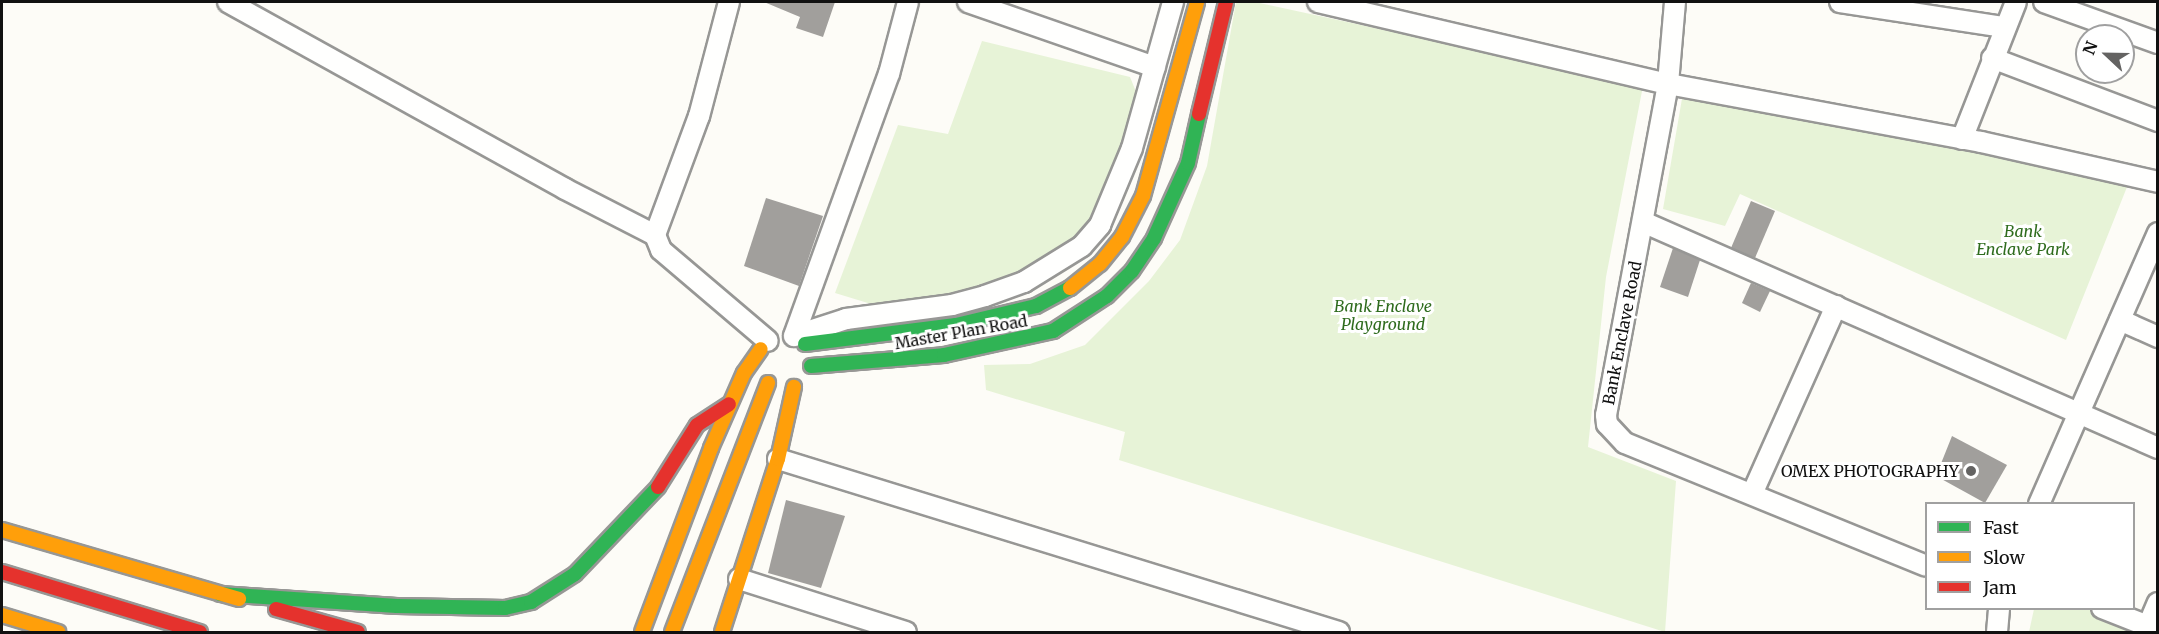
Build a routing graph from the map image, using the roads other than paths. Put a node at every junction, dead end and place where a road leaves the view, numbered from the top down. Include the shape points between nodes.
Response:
1 (228, 2) edge
2 (729, 2) edge
3 (908, 2) edge
4 (968, 2) edge
5 (1226, 2) edge
6 (1318, 2) edge
7 (1675, 2) edge
8 (1840, 2) edge
9 (2016, 2) edge
10 (2044, 2) edge
11 (1172, 4) edge
12 (1195, 7) edge
13 (2004, 27) junction
14 (2157, 43) edge
15 (1992, 58) junction
16 (1155, 67) junction
17 (1668, 84) junction
18 (2157, 121) edge
19 (1962, 139) junction
20 (2157, 182) edge
21 (1644, 222) junction
22 (2157, 233) edge
23 (655, 235) junction
24 (2151, 266) edge
25 (1836, 306) junction
26 (2120, 320) junction
27 (2157, 337) edge
28 (799, 340) junction
29 (764, 345) junction
30 (811, 366) junction
31 (768, 383) junction
32 (794, 387) junction
33 (729, 404) junction
34 (2080, 412) junction
35 (2157, 448) edge
36 (778, 459) junction
37 (1752, 494) junction
38 (2040, 502) edge
39 (2, 530) edge
40 (1925, 566) edge
41 (2, 572) edge
42 (739, 579) junction
43 (220, 594) junction
44 (2157, 603) edge
45 (1999, 610) edge
46 (2105, 610) edge
47 (2, 615) edge
48 (2153, 628) edge
49 (58, 633) edge
50 (200, 633) edge
51 (358, 633) edge
52 (642, 633) edge
53 (672, 633) edge
54 (722, 633) edge
55 (906, 633) edge
56 (1339, 633) edge
57 (1997, 633) edge

1 - 23 street
2 - 23 street via 699,116
3 - 28 street via 889,74
4 - 16 street
5 - 30 main road, Master Plan Road via 1188,163 1154,238 1132,271 1107,296 1053,331 1020,341 944,355
6 - 17 street
7 - 17 street, Bank Enclave Road
8 - 13 street
9 - 13 street
10 - 14 street
11 - 12 main road
11 - 16 street
12 - 28 main road via 1143,196 1122,237 1100,264 1069,289 1036,306 956,325
13 - 15 street
15 - 18 street
15 - 19 street
16 - 28 street via 1132,148 1100,225 1082,246 1024,282 952,305 846,319
17 - 19 street
17 - 21 street, Bank Enclave Road
19 - 20 street
21 - 25 street
21 - 37 street, Bank Enclave Road via 1606,415 1608,424 1624,443
22 - 24 street
23 - 29 street via 661,250
24 - 26 street
25 - 34 street
25 - 37 street
26 - 27 street
26 - 34 street
28 - 29 main road via 779,335
28 - 30 main road
29 - 31 main road via 758,368
29 - 33 main road
30 - 32 main road via 802,382
31 - 32 main road via 785,389
31 - 53 main road
32 - 36 main road
33 - 43 main road via 697,425 658,488 575,574 531,602 505,608 408,606
33 - 52 main road
34 - 35 street
34 - 38 street
36 - 42 main road
36 - 56 street
37 - 40 street, Bank Enclave Road
39 - 43 main road
41 - 50 main road
42 - 54 main road
42 - 55 street
43 - 51 main road
44 - 48 street
45 - 57 street
46 - 48 street
47 - 49 main road

